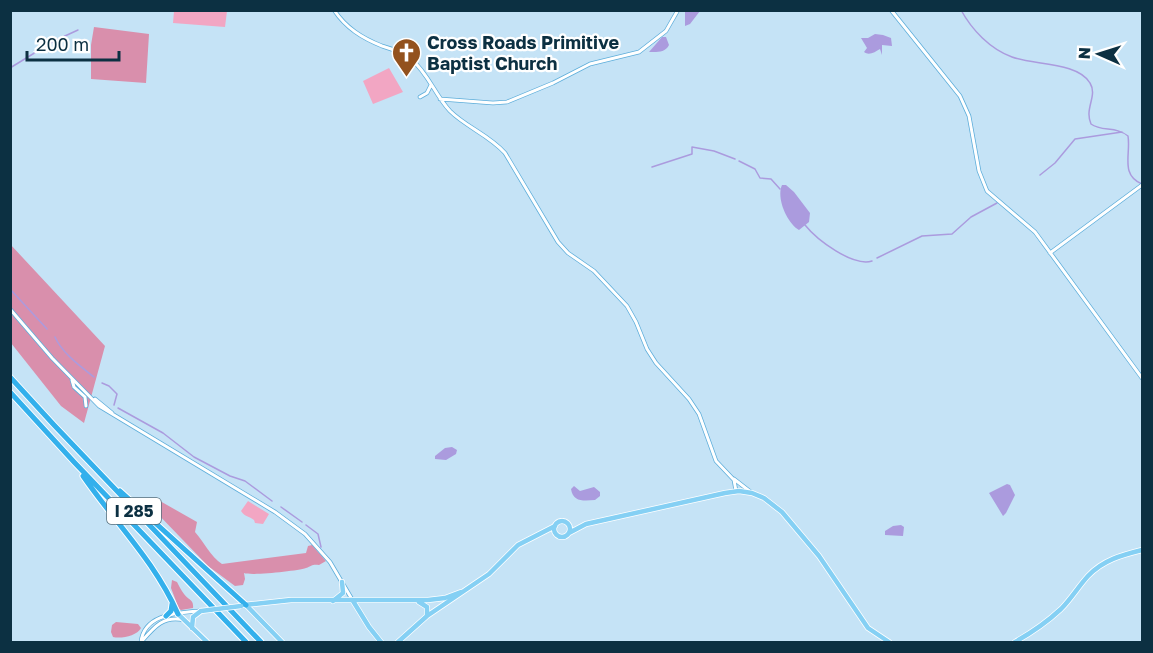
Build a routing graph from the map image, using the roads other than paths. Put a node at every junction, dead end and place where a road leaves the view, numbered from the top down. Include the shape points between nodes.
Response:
1 (334, 10) edge
2 (678, 10) edge
3 (891, 10) edge
4 (431, 83) junction
5 (420, 97) dead end
6 (440, 99) junction
7 (455, 100) junction
8 (450, 111) junction
9 (1141, 186) edge
10 (1050, 253) junction
11 (10, 309) edge
12 (10, 376) edge
13 (71, 378) junction
14 (1143, 378) edge
15 (10, 392) edge
16 (86, 406) dead end
17 (86, 458) junction
18 (74, 462) junction
19 (732, 479) junction
20 (736, 491) junction
21 (728, 492) junction
22 (752, 492) junction
23 (568, 524) junction
24 (586, 524) junction
25 (555, 526) junction
26 (569, 533) junction
27 (556, 534) junction
28 (537, 535) junction
29 (1143, 550) edge
30 (342, 582) junction
31 (461, 592) junction
32 (170, 597) junction
33 (333, 601) junction
34 (353, 601) junction
35 (415, 601) junction
36 (244, 605) junction
37 (201, 611) junction
38 (178, 614) junction
39 (166, 616) junction
40 (427, 616) junction
41 (184, 620) junction
42 (192, 628) junction
43 (141, 642) edge
44 (207, 642) edge
45 (246, 642) edge
46 (261, 642) edge
47 (282, 642) edge
48 (381, 642) edge
49 (398, 642) edge
50 (888, 642) edge
51 (1015, 642) edge

1 - 4 street via 364,38 410,58
2 - 7 street via 666,31 639,52 590,64 507,102
3 - 10 street via 960,96 969,116 979,171 987,191 1030,226
4 - 5 street via 429,91
4 - 6 street
6 - 7 street
6 - 8 street
7 - 8 street
8 - 19 street via 499,147 558,242 594,271 627,306 656,363 696,408 716,461
9 - 10 street
10 - 14 street
11 - 13 street
12 - 17 highway, I 285
13 - 16 street via 85,397
13 - 30 street via 112,413 297,527 326,556
15 - 18 highway, I 285
17 - 36 highway
17 - 46 highway, I 285
18 - 32 highway via 148,560
18 - 45 highway, I 285
19 - 20 street
19 - 21 street
19 - 22 street
20 - 21 main road
20 - 22 main road
21 - 24 main road
22 - 50 main road via 790,521 868,628
23 - 24 main road
23 - 25 main road via 561,522
23 - 26 main road
24 - 26 main road
25 - 27 main road
25 - 28 main road
26 - 27 main road via 562,537
27 - 28 main road
28 - 31 main road via 518,545 489,574
29 - 51 main road via 1099,566 1044,624
30 - 33 main road via 343,593
30 - 34 street
31 - 35 main road via 441,599
31 - 40 main road
32 - 38 highway
32 - 39 highway via 172,609
33 - 34 main road
33 - 36 main road
34 - 35 main road
34 - 48 main road
35 - 40 main road via 426,605
36 - 37 main road, bridge
36 - 47 main road
37 - 38 street
37 - 42 main road via 193,617
38 - 39 street
38 - 41 main road
39 - 43 street via 151,623
40 - 49 main road
41 - 42 main road
41 - 43 street via 156,624
42 - 44 main road

